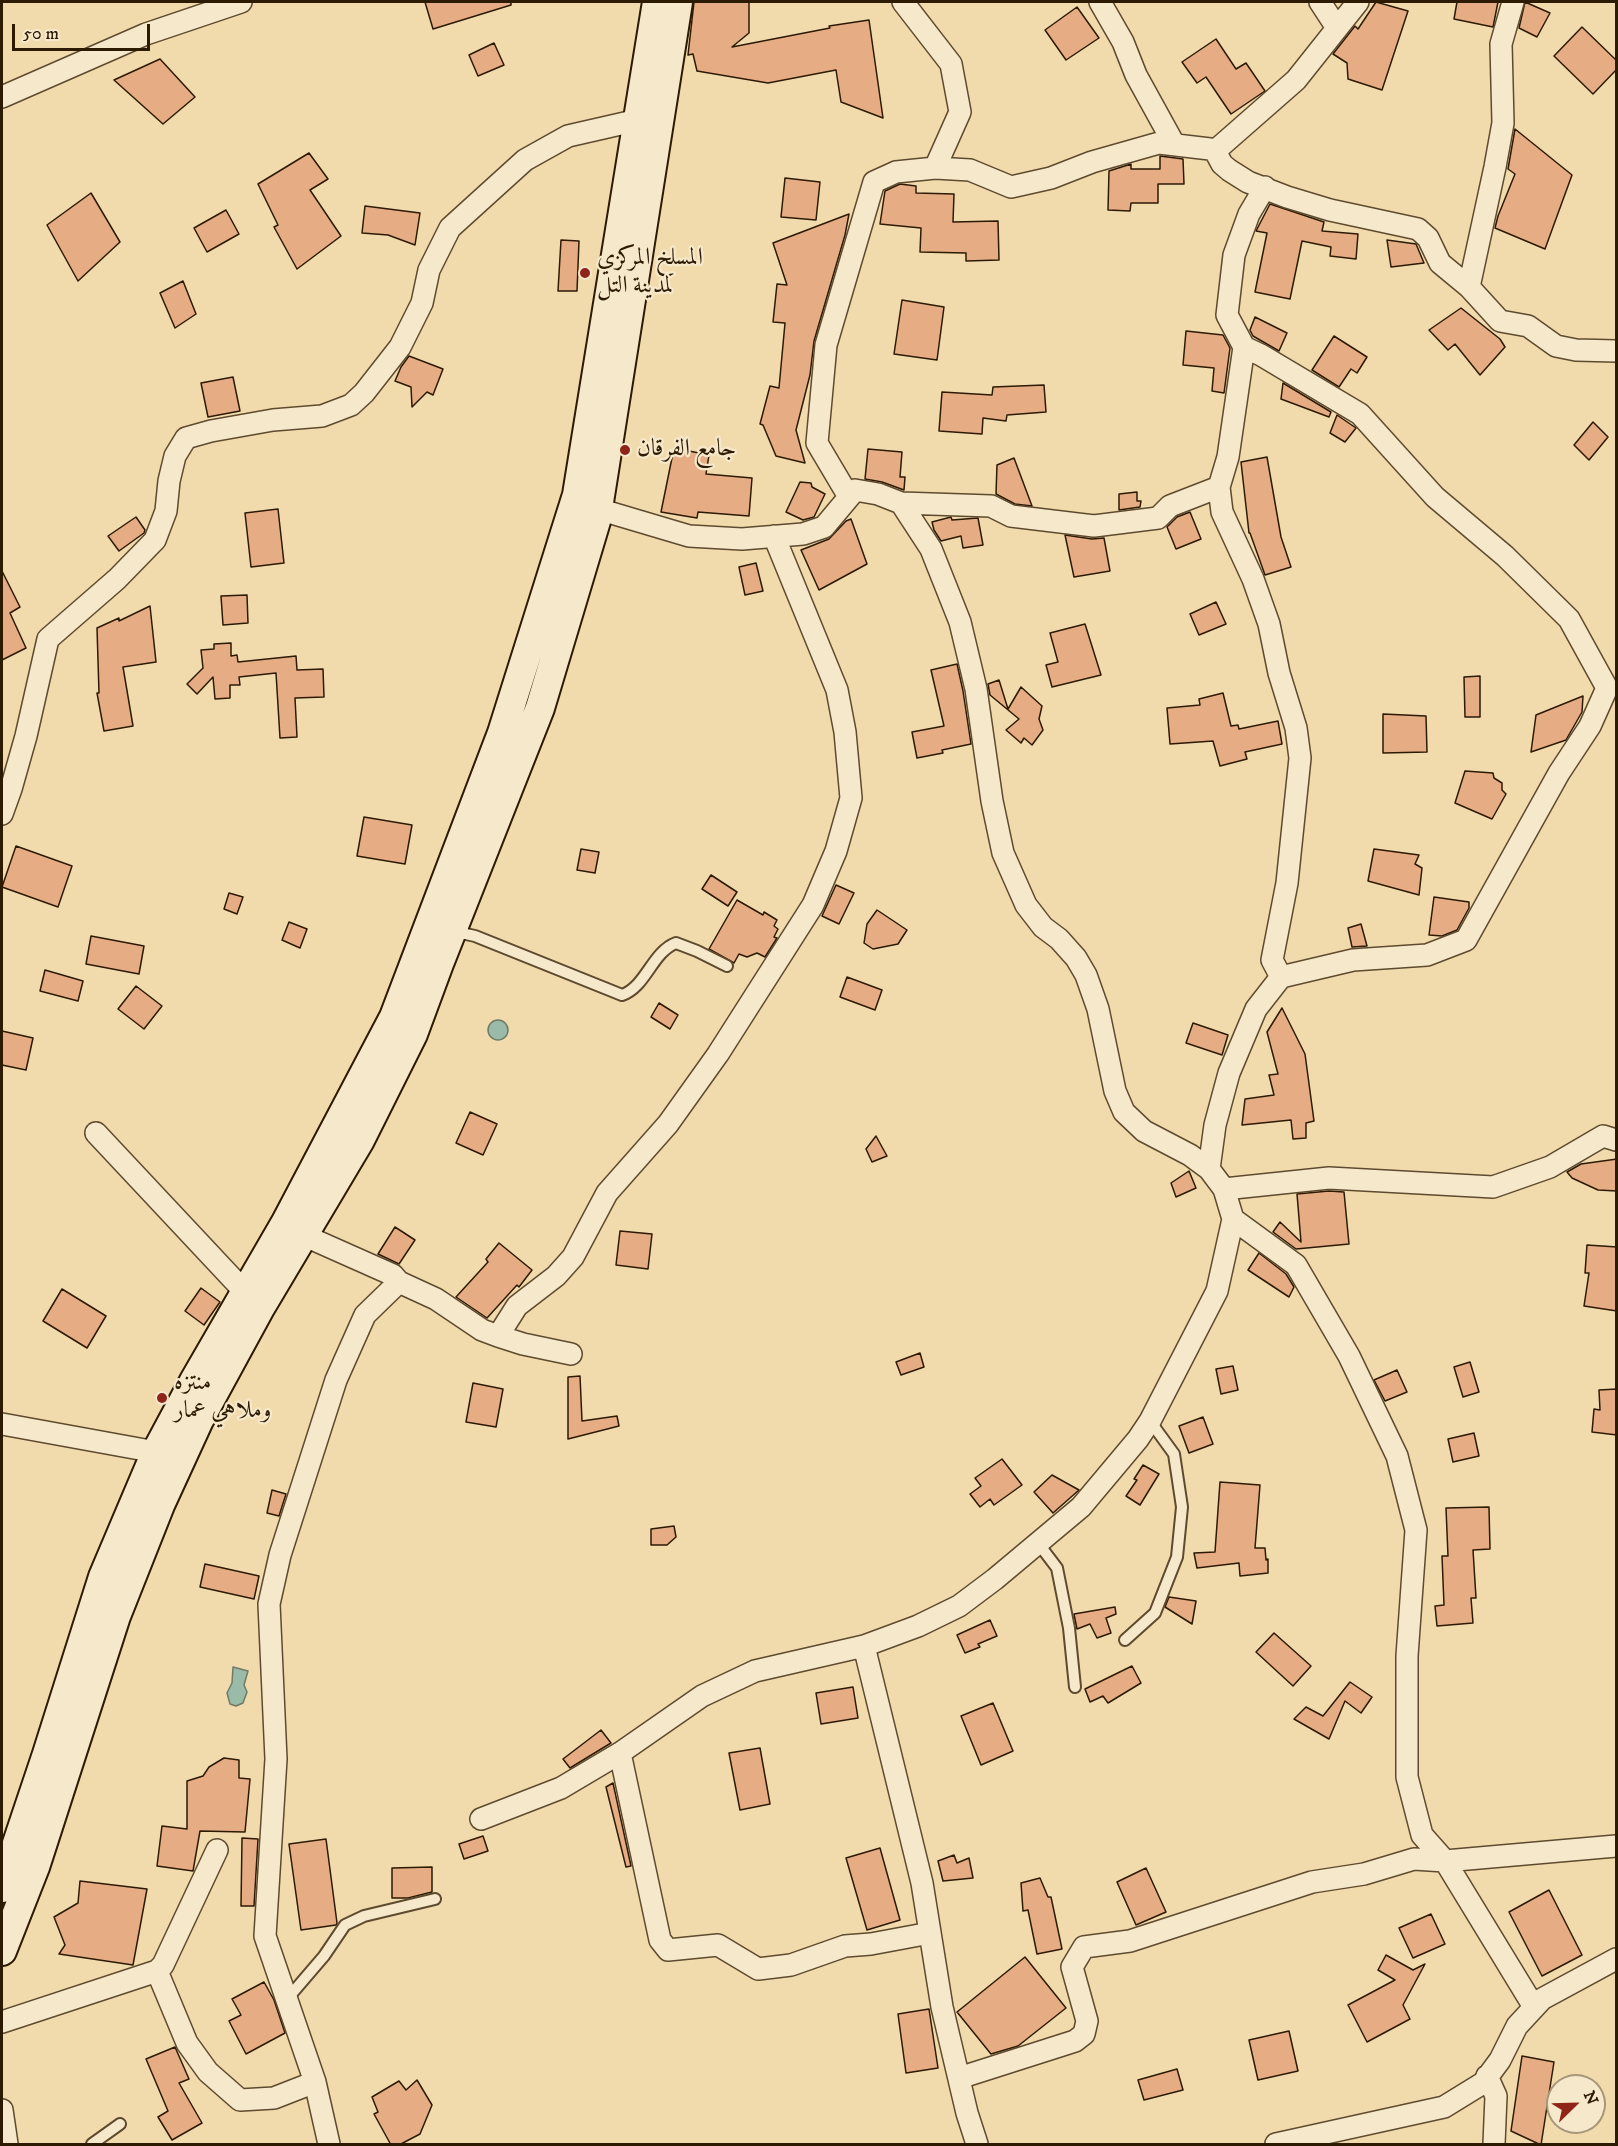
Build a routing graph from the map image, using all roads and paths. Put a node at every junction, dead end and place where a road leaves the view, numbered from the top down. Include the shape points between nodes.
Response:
1 (241, 2) edge
2 (657, 2) edge
3 (678, 2) edge
4 (903, 2) edge
5 (1100, 2) edge
6 (1320, 2) edge
7 (1358, 2) edge
8 (1513, 2) edge
9 (1337, 28) junction
10 (2, 97) edge
11 (638, 120) junction
12 (1174, 144) junction
13 (1215, 151) junction
14 (935, 168) junction
15 (1265, 187) junction
16 (1468, 286) junction
17 (1244, 347) junction
18 (1617, 351) edge
19 (1219, 488) junction
20 (849, 498) junction
21 (901, 503) junction
22 (598, 509) junction
23 (774, 536) junction
24 (2, 814) edge
25 (452, 930) junction
26 (727, 966) dead end
27 (1281, 977) junction
28 (96, 1133) dead end
29 (1617, 1140) edge
30 (1209, 1168) junction
31 (1224, 1189) junction
32 (1233, 1219) junction
33 (303, 1235) junction
34 (399, 1282) junction
35 (245, 1292) junction
36 (498, 1336) junction
37 (571, 1354) dead end
38 (1150, 1421) junction
39 (2, 1424) edge
40 (156, 1452) junction
41 (1038, 1543) junction
42 (1125, 1640) dead end
43 (864, 1646) junction
44 (1075, 1687) dead end
45 (620, 1753) junction
46 (481, 1819) dead end
47 (1617, 1846) edge
48 (217, 1850) dead end
49 (1445, 1861) junction
50 (2, 1888) edge
51 (435, 1899) dead end
52 (930, 1933) junction
53 (2, 1951) edge
54 (1617, 1959) edge
55 (157, 1971) junction
56 (288, 1998) junction
57 (1534, 2007) junction
58 (2, 2022) edge
59 (1487, 2076) junction
60 (959, 2078) junction
61 (315, 2082) junction
62 (2, 2117) edge
63 (120, 2124) dead end
64 (7, 2145) edge
65 (92, 2145) edge
66 (329, 2145) edge
67 (977, 2145) edge
68 (1276, 2145) edge
69 (1494, 2145) edge

1 - 10 street via 146,34
2 - 11 main road
3 - 22 main road
4 - 14 street via 951,64 960,112
5 - 12 street
6 - 9 street
7 - 9 street
8 - 16 street via 1501,44 1503,123
9 - 13 street via 1296,80
11 - 24 street via 568,136 525,160 450,228 429,270 422,303 400,347 351,405 322,416 211,430 186,438 176,456 166,512 155,540 48,639 26,736
11 - 35 main road via 577,495 502,733 394,1017
12 - 13 street
12 - 14 street via 1159,143 1011,187 970,170
13 - 15 street via 1229,170
14 - 20 street via 896,171 874,182 826,345 817,443
15 - 16 street via 1330,210 1418,228 1428,238 1440,263
15 - 17 street via 1249,214 1234,255 1227,315
16 - 18 street via 1500,321 1528,326 1556,345 1576,350
17 - 19 street via 1228,457
17 - 27 street via 1360,414 1436,497 1505,556 1569,619 1607,688 1590,726 1559,773 1466,940 1427,955 1353,960
19 - 21 street via 1170,506 1158,518 1094,526 1011,516 991,506
19 - 27 street via 1222,512 1269,624 1300,758 1287,883 1272,960
20 - 21 street via 855,490
20 - 23 street via 824,527 803,534
21 - 30 street via 931,549 960,622 976,689 994,811 1003,853 1014,879 1043,927 1059,939 1086,975 1098,1009 1115,1091 1124,1112 1144,1131
22 - 23 street via 688,536
22 - 25 main road via 540,708
23 - 36 street via 837,690 851,798 836,851 813,904 718,1054 668,1124 608,1193 573,1257 556,1276 517,1306
25 - 26 lane via 622,995 642,978 667,946 676,943
25 - 33 main road via 413,1034 360,1140
27 - 30 street via 1256,1009 1229,1073
28 - 35 street
29 - 31 street via 1603,1136 1550,1167 1493,1187 1329,1178
30 - 31 street
31 - 32 street
32 - 38 street via 1216,1291
32 - 49 street via 1296,1265 1349,1356 1396,1456 1416,1530 1407,1656 1407,1777 1422,1835
33 - 34 street via 393,1275
33 - 53 main road via 199,1420 160,1505 116,1616 35,1867
34 - 36 street
34 - 56 street via 365,1315 336,1380 268,1604 276,1759 265,1936
35 - 40 main road
36 - 37 street
38 - 41 street via 1081,1507
38 - 42 lane via 1174,1454 1182,1507 1177,1557 1155,1613
39 - 40 street
40 - 50 main road via 103,1577
41 - 43 street via 959,1606
41 - 44 lane via 1057,1568
43 - 45 street via 755,1671 702,1696
43 - 52 street via 922,1883
45 - 46 street via 561,1788
45 - 52 street via 660,1940 668,1950 718,1945 758,1969 791,1965 845,1946
47 - 49 street
48 - 55 street
49 - 57 street
49 - 60 street via 1414,1859 1364,1874 1312,1882 1130,1941 1084,1947 1072,1966 1088,2021 1084,2034 1075,2041
51 - 56 lane via 364,1916 345,1925
52 - 60 street
54 - 57 street
55 - 58 street
55 - 61 street via 187,2043 208,2072 240,2100 274,2098
56 - 61 street
57 - 59 street via 1517,2026
59 - 68 street via 1483,2083 1444,2107
59 - 69 street via 1496,2096
60 - 67 street
61 - 66 street
62 - 64 street
63 - 65 lane

